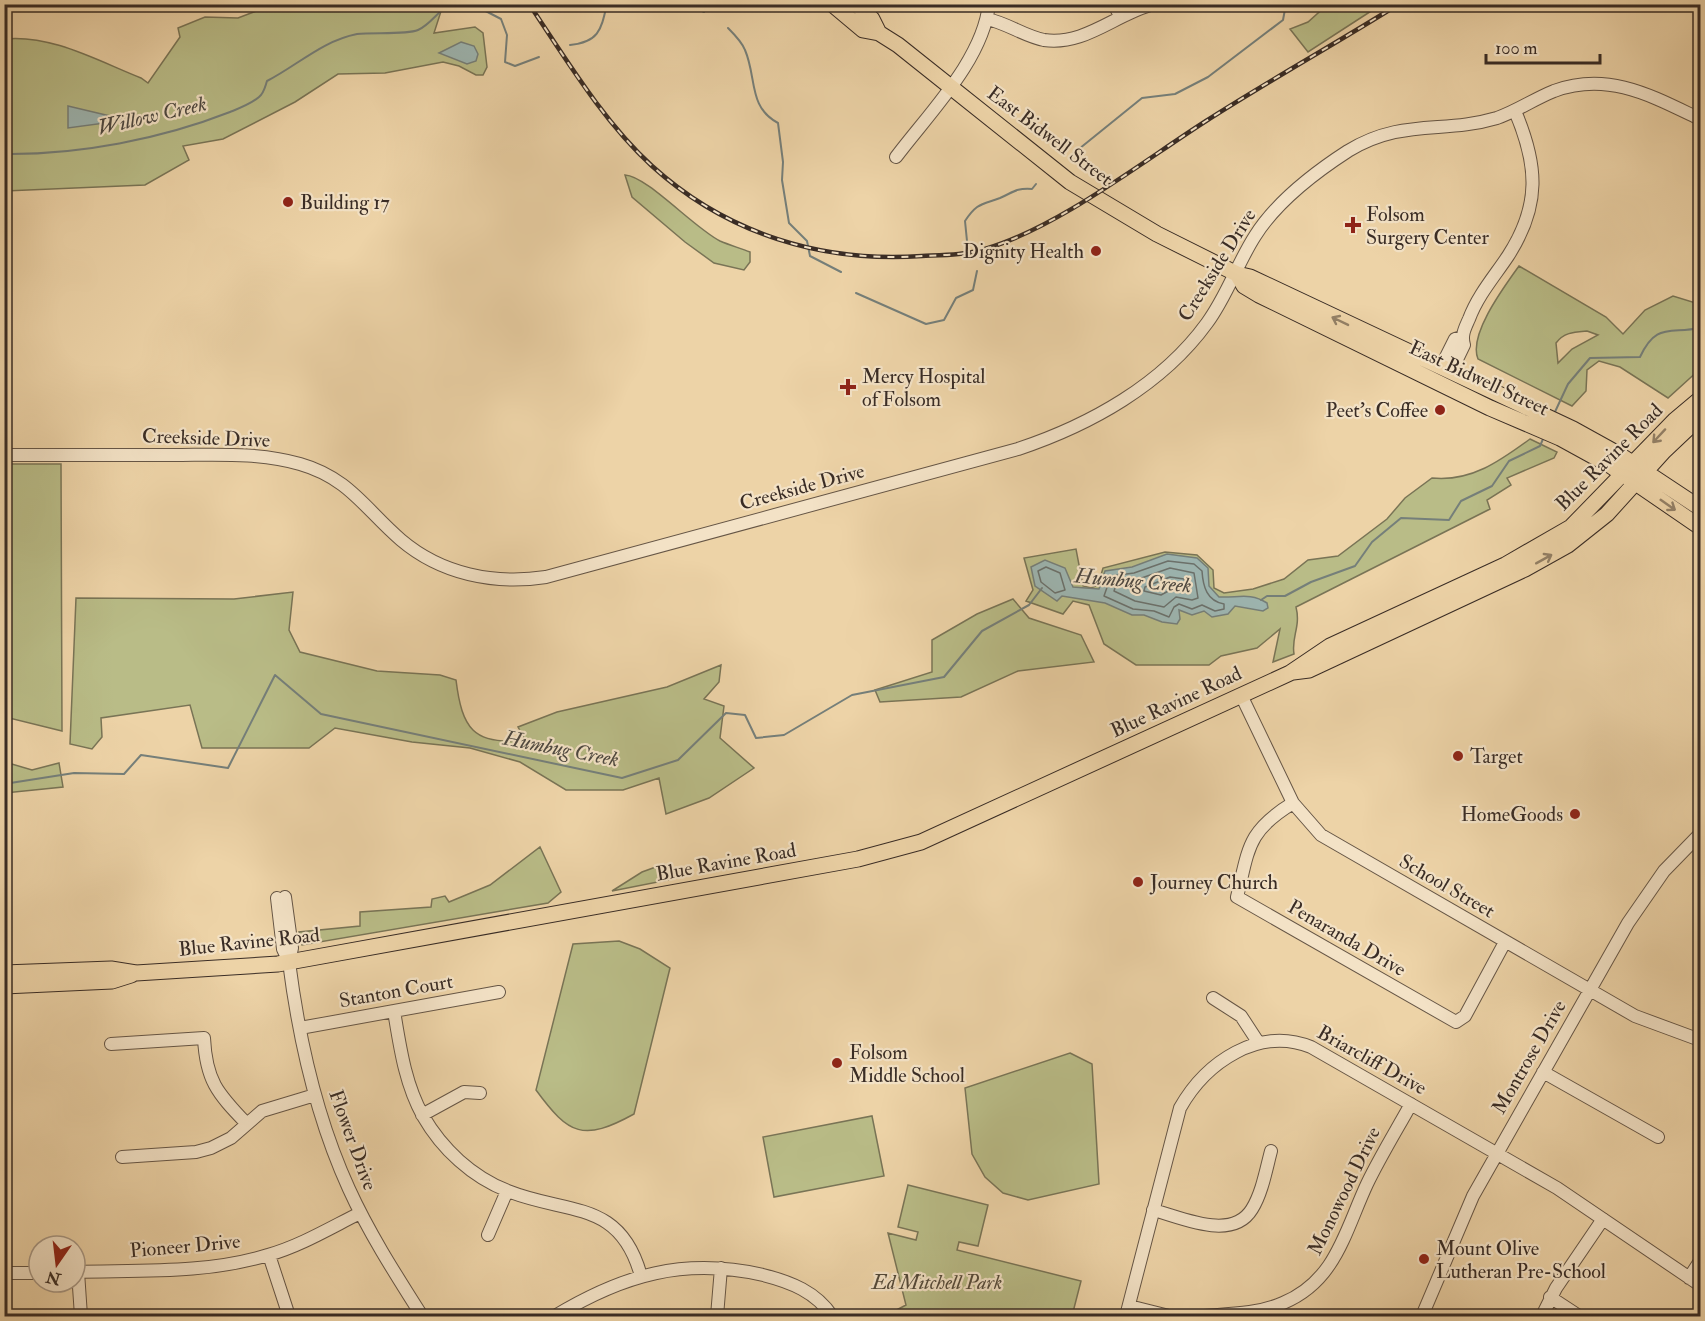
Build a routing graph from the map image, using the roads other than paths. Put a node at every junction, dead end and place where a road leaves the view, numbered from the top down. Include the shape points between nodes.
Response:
1 (832, 4) edge
2 (856, 4) edge
3 (989, 4) edge
4 (1154, 4) edge
5 (1117, 10) edge
6 (987, 19) junction
7 (879, 33) junction
8 (950, 86) junction
9 (1515, 111) junction
10 (1700, 119) edge
11 (896, 157) dead end
12 (1237, 274) junction
13 (1359, 345) junction
14 (1446, 369) junction
15 (1440, 383) junction
16 (1701, 399) edge
17 (1540, 412) junction
18 (1701, 417) edge
19 (1565, 433) junction
20 (4, 455) edge
21 (1634, 473) junction
22 (1701, 508) edge
23 (1701, 527) edge
24 (1523, 554) junction
25 (1496, 583) junction
26 (1367, 630) junction
27 (1328, 661) junction
28 (1290, 673) junction
29 (1241, 695) junction
30 (1293, 803) junction
31 (1701, 834) edge
32 (281, 898) dead end
33 (1505, 942) junction
34 (289, 962) junction
35 (4, 973) edge
36 (136, 973) junction
37 (4, 986) edge
38 (1590, 990) junction
39 (499, 992) dead end
40 (1213, 998) dead end
41 (394, 1011) junction
42 (300, 1028) junction
43 (1701, 1040) edge
44 (1258, 1042) junction
45 (111, 1044) dead end
46 (1543, 1072) junction
47 (480, 1093) dead end
48 (315, 1095) junction
49 (1411, 1104) junction
50 (422, 1115) junction
51 (246, 1123) junction
52 (1658, 1137) dead end
53 (1271, 1151) dead end
54 (1497, 1153) junction
55 (122, 1157) dead end
56 (507, 1191) junction
57 (1153, 1210) junction
58 (360, 1213) junction
59 (1603, 1219) junction
60 (488, 1235) dead end
61 (269, 1255) junction
62 (1701, 1261) edge
63 (721, 1268) junction
64 (87, 1272) edge
65 (4, 1273) edge
66 (27, 1273) edge
67 (640, 1276) junction
68 (1689, 1278) junction
69 (1701, 1286) edge
70 (78, 1294) edge
71 (1550, 1297) junction
72 (1127, 1311) edge
73 (81, 1317) edge
74 (289, 1317) edge
75 (422, 1317) edge
76 (555, 1317) edge
77 (717, 1317) edge
78 (832, 1317) edge
79 (1169, 1317) edge
80 (1202, 1317) edge
81 (1422, 1317) edge
82 (1542, 1317) edge
83 (1579, 1317) edge

1 - 7 main road, East Bidwell Street via 863,30
2 - 7 main road, East Bidwell Street via 872,19
3 - 6 street
4 - 5 street
5 - 6 street via 1086,35 1064,40 1032,37
6 - 8 street via 970,58
7 - 8 main road, East Bidwell Street
8 - 11 street
8 - 12 main road, East Bidwell Street via 1070,182 1149,229
9 - 10 street, Creekside Drive via 1564,88 1608,83 1645,93
9 - 12 street, Creekside Drive via 1479,122 1395,131 1350,150 1277,208 1256,235
9 - 14 street via 1532,158 1532,202 1521,232 1478,300 1462,337 1464,345
12 - 13 main road, East Bidwell Street via 1244,286 1259,295
14 -> 12 main road, East Bidwell Street
12 - 20 street, Creekside Drive via 1207,323 1182,353 1122,401 1069,430 1018,449 534,579 474,576 434,561 400,539 364,501 336,480 281,459 232,455
13 - 14 main road via 1380,346 1432,370
13 - 15 main road, East Bidwell Street
14 - 17 main road, East Bidwell Street
15 - 17 main road via 1447,380 1501,405
15 - 19 main road, East Bidwell Street via 1527,423
16 -> 21 main road, Blue Ravine Road via 1675,420
17 - 19 main road, East Bidwell Street
18 - 21 main road, Blue Ravine Road
19 - 21 main road, East Bidwell Street
21 - 22 main road, East Bidwell Street
21 -> 23 main road, East Bidwell Street
21 - 24 main road, Blue Ravine Road via 1570,527
25 -> 21 main road, Blue Ravine Road via 1575,540 1607,514
24 - 25 main road via 1517,567 1501,575
24 - 26 main road, Blue Ravine Road
25 - 27 main road, Blue Ravine Road
26 - 27 main road via 1359,640 1329,655
26 - 28 main road, Blue Ravine Road via 1330,646
27 - 28 main road, Blue Ravine Road
28 - 29 main road, Blue Ravine Road
29 - 30 street, School Street
29 - 34 main road, Blue Ravine Road via 944,833 892,851
30 - 33 street, School Street via 1330,842
30 - 33 street, Penaranda Drive via 1263,823 1253,838 1236,897 1458,1022
31 - 38 street, Montrose Drive via 1649,890
32 - 34 street, Flower Drive via 283,949
33 - 38 street, School Street
34 - 36 main road, Blue Ravine Road
34 - 42 street, Flower Drive
35 - 36 main road, Blue Ravine Road via 111,969
36 - 37 main road, Blue Ravine Road via 112,981
38 - 43 street, School Street via 1643,1019
38 - 46 street, Montrose Drive
39 - 41 street, Stanton Court
40 - 44 street via 1240,1016
41 - 42 street, Stanton Court
41 - 50 street via 408,1082
42 - 48 street, Flower Drive
44 - 49 street, Briarcliff Drive via 1280,1039 1301,1043
44 - 57 street, Briarcliff Drive via 1235,1052 1186,1097 1176,1119
45 - 51 street via 204,1038 205,1062 212,1083
46 - 52 street
46 - 54 street, Montrose Drive
47 - 50 street via 464,1092
48 - 51 street via 269,1108
48 - 58 street, Flower Drive via 335,1157
49 - 54 street, Briarcliff Drive
49 - 80 street, Monowood Drive via 1372,1174 1338,1255 1321,1278 1281,1304
50 - 56 street via 461,1162
51 - 55 street via 224,1142 204,1150
53 - 57 street via 1254,1205 1240,1221 1219,1226
54 - 59 street, Briarcliff Drive
54 - 81 street, Montrose Drive via 1457,1228
56 - 60 street
56 - 67 street via 608,1222 628,1242
57 - 72 street, Briarcliff Drive
58 - 61 street, Pioneer Drive
58 - 75 street, Flower Drive
59 - 68 street, Briarcliff Drive
59 - 71 street
61 - 64 street, Pioneer Drive via 200,1268
61 - 74 street
62 - 68 street
63 - 67 street via 687,1268
63 - 77 street
63 - 78 street via 793,1284 820,1302
65 - 66 street
67 - 76 street via 601,1290
68 - 69 street, Briarcliff Drive
70 - 73 street
71 - 82 street
71 - 83 street
72 - 79 street

